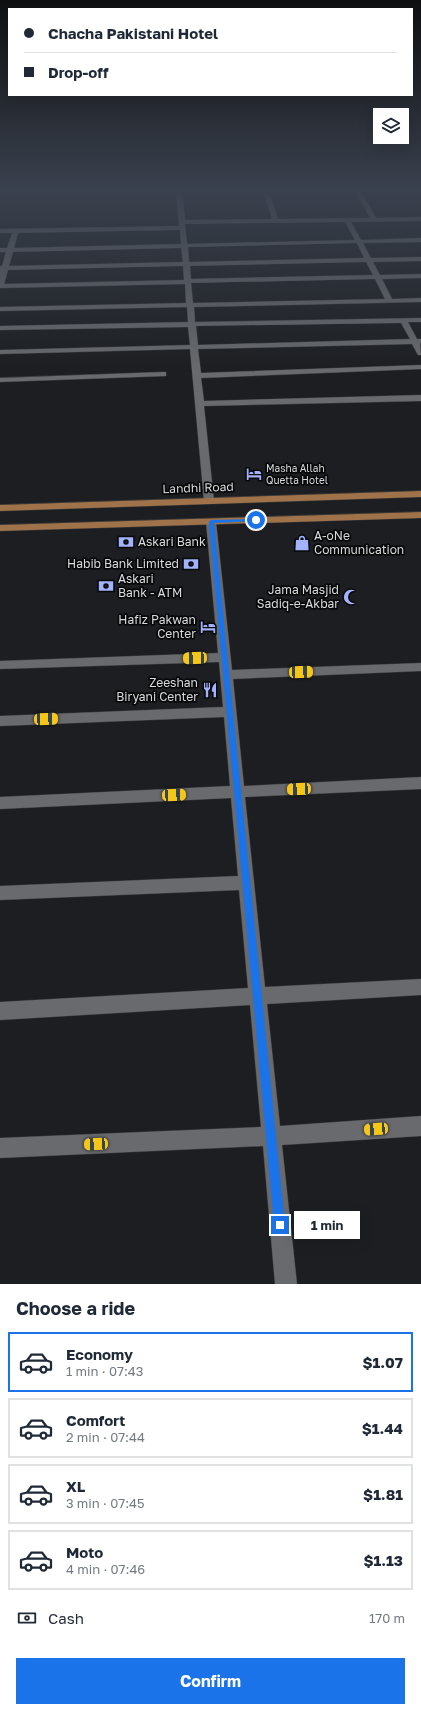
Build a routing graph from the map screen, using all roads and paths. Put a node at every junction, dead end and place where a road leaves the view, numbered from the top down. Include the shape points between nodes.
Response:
1 (9, 251) edge
2 (185, 251) edge
3 (363, 251) edge
4 (421, 258) edge
5 (368, 260) junction
6 (186, 264) junction
7 (2, 268) edge
8 (421, 276) edge
9 (378, 277) junction
10 (188, 282) junction
11 (0, 286) edge
12 (421, 300) edge
13 (390, 301) junction
14 (190, 305) junction
15 (0, 309) edge
16 (403, 320) junction
17 (421, 320) edge
18 (192, 325) junction
19 (0, 328) edge
20 (418, 341) edge
21 (194, 347) junction
22 (0, 352) edge
23 (421, 353) edge
24 (421, 367) edge
25 (163, 374) dead end
26 (197, 376) junction
27 (0, 380) edge
28 (421, 398) edge
29 (200, 404) junction
30 (421, 494) edge
31 (209, 501) junction
32 (0, 508) edge
33 (421, 515) edge
34 (211, 522) junction
35 (0, 528) edge
36 (225, 657) junction
37 (0, 665) edge
38 (421, 667) edge
39 (226, 675) junction
40 (230, 712) junction
41 (0, 721) edge
42 (421, 783) edge
43 (237, 792) junction
44 (0, 802) edge
45 (247, 883) junction
46 (0, 893) edge
47 (421, 987) edge
48 (258, 996) junction
49 (0, 1011) edge
50 (421, 1126) edge
51 (271, 1136) junction
52 (0, 1148) edge
53 (286, 1284) edge

1 - 7 street
2 - 6 street
3 - 5 street
4 - 5 street
5 - 6 street
5 - 9 street
6 - 7 street
6 - 10 street
7 - 11 street
8 - 9 street
9 - 10 street
9 - 13 street
10 - 11 street
10 - 14 street
12 - 13 street
13 - 14 street
14 - 15 street
14 - 18 street
16 - 17 street
16 - 18 street
16 - 20 street
18 - 19 street
18 - 21 street
20 - 21 street
20 - 23 street
21 - 22 street
21 - 26 street
24 - 26 street
25 - 27 street
26 - 29 street
28 - 29 street
29 - 31 street
30 - 31 main road, Landhi Road
31 - 32 main road, Landhi Road
33 - 34 main road
34 - 35 main road
34 - 36 street
36 - 37 street
36 - 39 street
38 - 39 street
39 - 40 street
40 - 41 street
40 - 43 street
42 - 43 street
43 - 44 street
43 - 45 street
45 - 46 street
45 - 48 street
47 - 48 street
48 - 49 street
48 - 51 street
50 - 51 street
51 - 52 street
51 - 53 street

